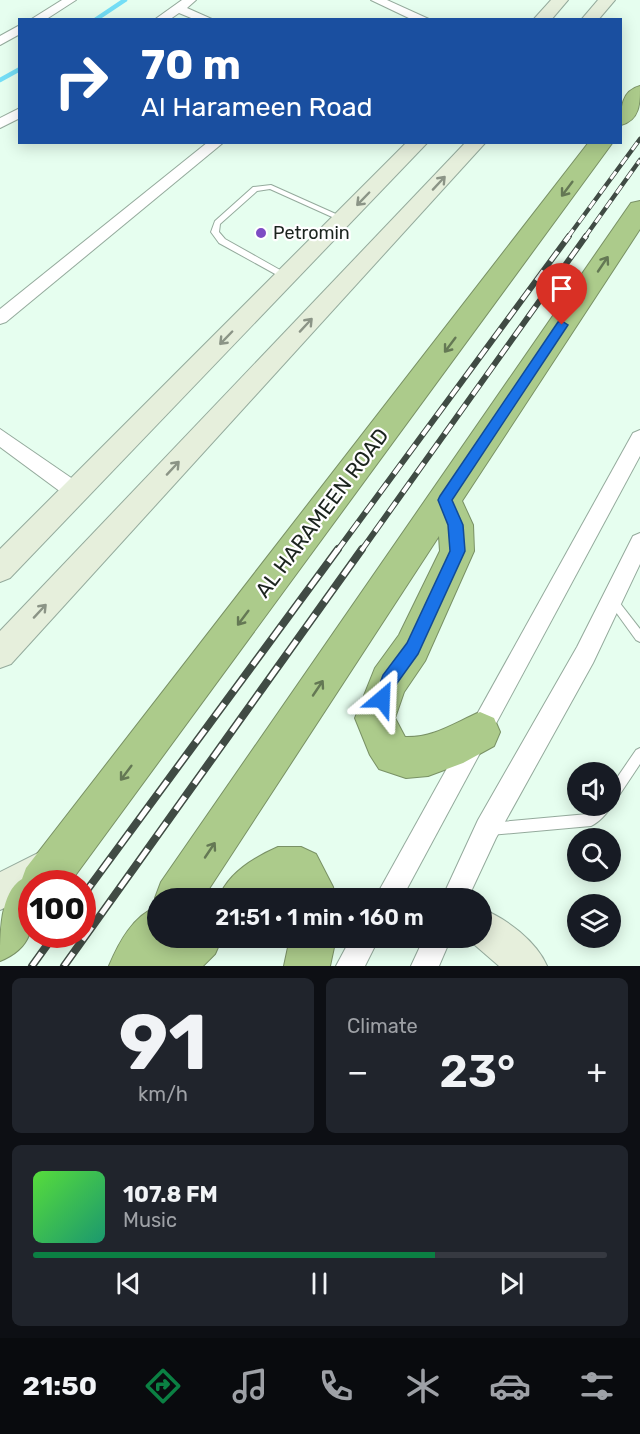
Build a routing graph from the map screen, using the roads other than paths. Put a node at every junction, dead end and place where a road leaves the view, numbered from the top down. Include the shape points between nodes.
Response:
1 (70, 0) edge
2 (190, 0) edge
3 (377, 0) edge
4 (560, 0) edge
5 (607, 0) edge
6 (177, 8) junction
7 (39, 18) edge
8 (163, 18) edge
9 (203, 18) edge
10 (420, 18) edge
11 (543, 18) edge
12 (592, 18) edge
13 (18, 30) edge
14 (0, 41) edge
15 (640, 93) edge
16 (18, 113) edge
17 (622, 117) edge
18 (0, 124) edge
19 (215, 144) edge
20 (417, 144) edge
21 (475, 144) edge
22 (600, 144) edge
23 (640, 209) edge
24 (344, 219) junction
25 (286, 277) junction
26 (0, 318) edge
27 (0, 437) edge
28 (640, 438) edge
29 (76, 492) junction
30 (445, 500) junction
31 (640, 542) edge
32 (0, 569) edge
33 (612, 600) junction
34 (640, 638) edge
35 (0, 653) edge
36 (480, 732) junction
37 (640, 754) edge
38 (621, 782) edge
39 (595, 816) edge
40 (487, 829) junction
41 (53, 870) edge
42 (18, 885) edge
43 (184, 888) edge
44 (254, 888) edge
45 (311, 888) edge
46 (394, 888) edge
47 (460, 888) edge
48 (0, 892) edge
49 (18, 915) edge
50 (492, 935) edge
51 (0, 938) edge
52 (147, 944) edge
53 (188, 948) edge
54 (311, 948) edge
55 (360, 948) edge
56 (433, 948) edge
57 (132, 966) edge
58 (169, 966) edge
59 (307, 966) edge
60 (350, 966) edge
61 (425, 966) edge
62 (528, 966) edge

1 - 7 street
2 - 6 street
3 - 10 street
4 - 11 street
5 - 12 street
6 - 8 street
6 - 9 street
13 - 14 street
15 - 17 highway
16 - 18 street
19 - 26 street
20 -> 24 street
35 -> 21 street
22 -> 41 highway, AL HARAMEEN ROAD
30 -> 23 highway
24 - 25 street
24 - 25 lane via 271,187 255,189 217,223 215,232 222,241
25 -> 29 street
27 - 29 street
28 - 36 street
29 - 32 street
30 - 36 highway via 456,525 457,551 412,648 389,681 375,718 393,755 409,759 427,758
43 -> 30 highway
31 - 33 street
33 - 34 lane
33 - 40 street
36 - 46 street
37 - 38 lane
39 - 40 lane via 591,820
40 - 47 street
42 - 48 street
44 - 45 highway via 278,869 301,869
49 - 51 highway
50 - 62 street
52 - 57 highway
53 - 58 highway
54 - 59 highway
55 - 60 street
56 - 61 street

